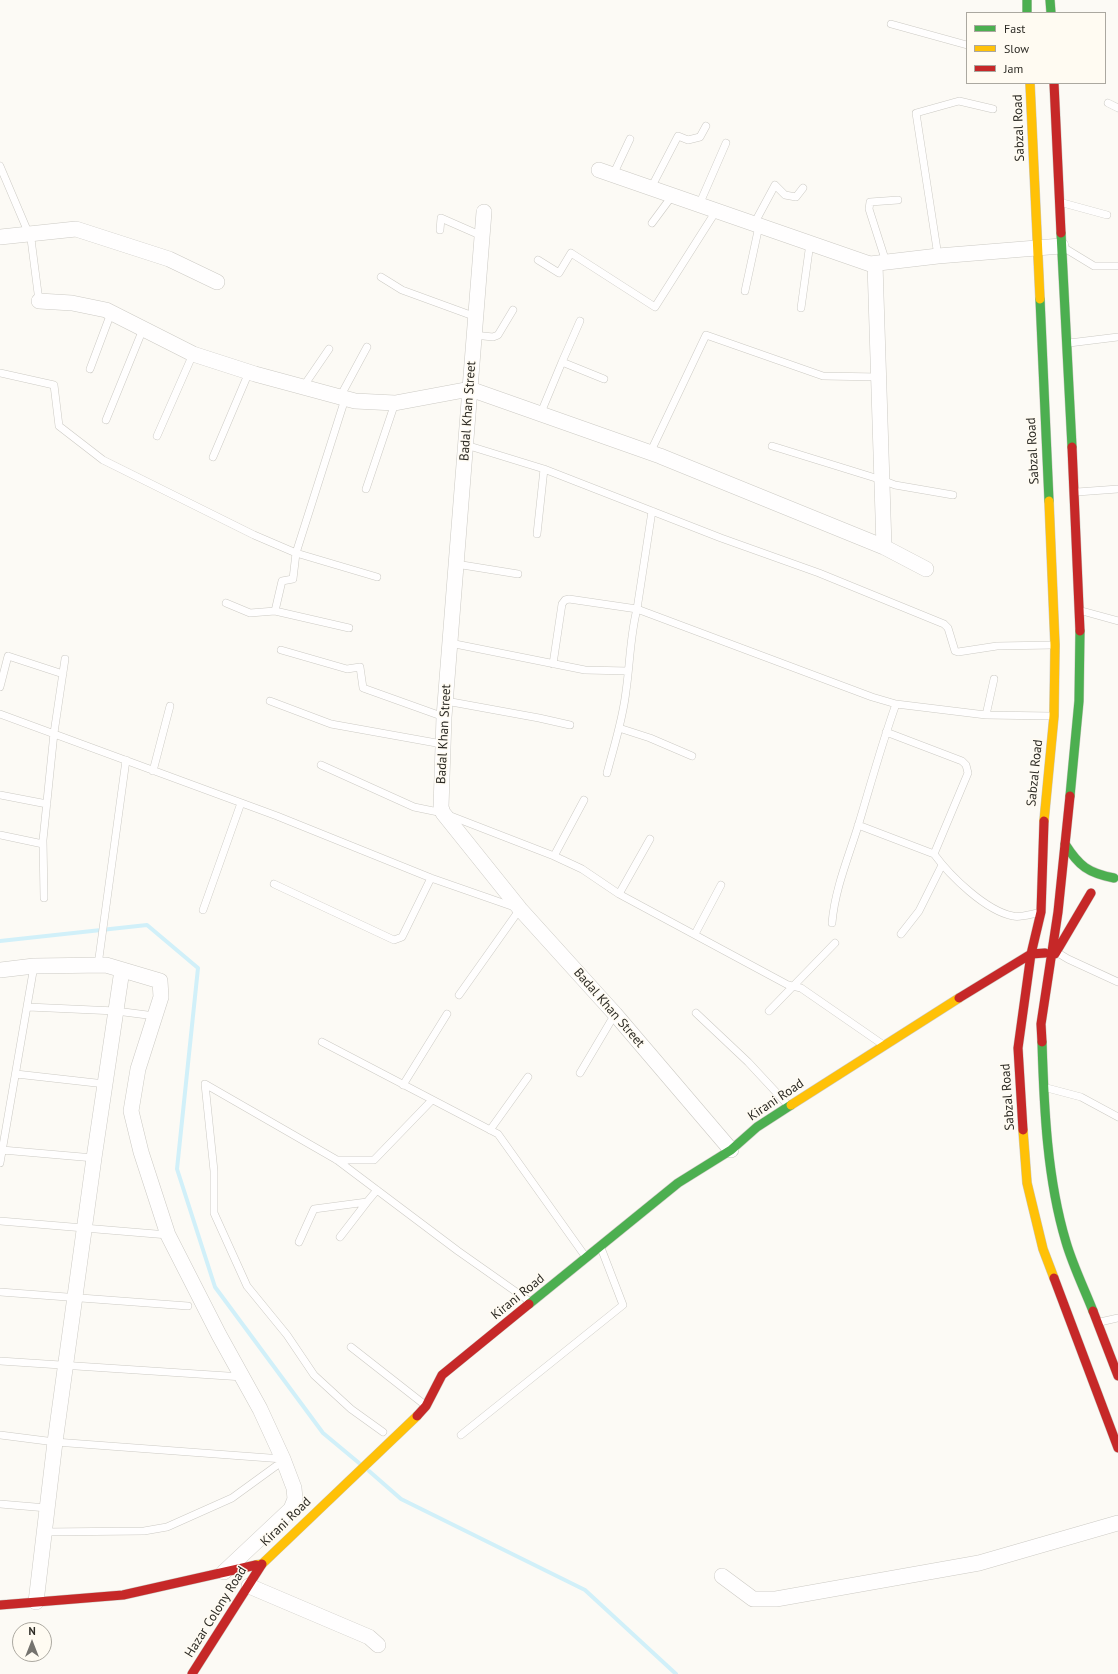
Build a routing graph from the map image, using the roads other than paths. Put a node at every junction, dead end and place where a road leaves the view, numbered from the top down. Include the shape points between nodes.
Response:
1 (1027, 0) edge
2 (1050, 0) edge
3 (1028, 12) edge
4 (1051, 12) edge
5 (891, 24) dead end
6 (966, 45) edge
7 (1030, 84) edge
8 (1054, 84) edge
9 (1108, 103) dead end
10 (1118, 108) edge
11 (993, 109) dead end
12 (706, 126) dead end
13 (630, 139) dead end
14 (726, 143) dead end
15 (0, 166) edge
16 (599, 170) dead end
17 (613, 175) junction
18 (650, 188) junction
19 (803, 188) dead end
20 (672, 196) junction
21 (898, 200) dead end
22 (1059, 202) junction
23 (699, 205) junction
24 (716, 211) junction
25 (484, 212) dead end
26 (1107, 215) dead end
27 (652, 223) dead end
28 (756, 225) junction
29 (440, 230) dead end
30 (29, 234) junction
31 (482, 236) junction
32 (0, 238) edge
33 (810, 243) junction
34 (1061, 246) junction
35 (1037, 248) junction
36 (938, 256) junction
37 (538, 260) dead end
38 (880, 263) junction
39 (1118, 266) edge
40 (381, 277) dead end
41 (217, 282) dead end
42 (745, 291) dead end
43 (39, 301) joint
44 (801, 308) dead end
45 (513, 310) dead end
46 (111, 313) junction
47 (476, 317) junction
48 (580, 321) dead end
49 (143, 329) junction
50 (474, 335) junction
51 (1118, 337) edge
52 (1066, 343) junction
53 (367, 347) dead end
54 (329, 349) dead end
55 (193, 354) junction
56 (562, 362) junction
57 (90, 369) dead end
58 (0, 372) edge
59 (249, 372) junction
60 (879, 377) junction
61 (604, 379) dead end
62 (303, 387) junction
63 (470, 389) junction
64 (343, 398) junction
65 (395, 403) junction
66 (540, 415) junction
67 (106, 420) dead end
68 (157, 436) dead end
69 (466, 445) junction
70 (772, 446) dead end
71 (650, 453) junction
72 (212, 457) dead end
73 (544, 469) junction
74 (882, 480) junction
75 (366, 489) dead end
76 (1118, 489) edge
77 (1073, 493) junction
78 (953, 495) dead end
79 (652, 511) junction
80 (537, 534) dead end
81 (884, 547) junction
82 (296, 553) junction
83 (456, 564) junction
84 (926, 569) dead end
85 (518, 574) dead end
86 (377, 577) dead end
87 (226, 603) dead end
88 (637, 609) junction
89 (1080, 610) junction
90 (275, 611) junction
91 (1118, 622) edge
92 (349, 628) dead end
93 (450, 643) junction
94 (1055, 644) junction
95 (281, 650) dead end
96 (65, 658) dead end
97 (554, 664) junction
98 (628, 671) junction
99 (63, 674) junction
100 (994, 678) dead end
101 (0, 686) edge
102 (270, 701) dead end
103 (446, 701) junction
104 (896, 704) junction
105 (170, 706) dead end
106 (0, 714) edge
107 (986, 715) junction
108 (1054, 716) junction
109 (444, 717) junction
110 (570, 725) dead end
111 (619, 728) junction
112 (886, 732) junction
113 (54, 733) junction
114 (442, 744) junction
115 (692, 756) dead end
116 (126, 760) junction
117 (321, 765) dead end
118 (153, 771) junction
119 (607, 773) dead end
120 (0, 795) edge
121 (584, 800) dead end
122 (241, 803) junction
123 (47, 804) junction
124 (443, 813) junction
125 (858, 825) junction
126 (0, 836) edge
127 (650, 839) dead end
128 (43, 844) junction
129 (1065, 844) junction
130 (934, 854) junction
131 (554, 856) junction
132 (942, 865) junction
133 (1116, 877) edge
134 (431, 878) junction
135 (274, 884) dead end
136 (721, 885) dead end
137 (1097, 889) junction
138 (619, 894) junction
139 (44, 898) dead end
140 (520, 908) junction
141 (1065, 908) junction
142 (203, 910) dead end
143 (1041, 912) junction
144 (832, 923) dead end
145 (695, 934) junction
146 (901, 934) dead end
147 (835, 943) dead end
148 (1054, 952) junction
149 (1031, 954) junction
150 (99, 959) junction
151 (34, 966) junction
152 (0, 970) edge
153 (122, 970) junction
154 (1118, 982) edge
155 (793, 986) junction
156 (459, 995) dead end
157 (28, 1007) junction
158 (769, 1010) dead end
159 (116, 1011) junction
160 (696, 1013) dead end
161 (447, 1014) dead end
162 (615, 1014) junction
163 (155, 1016) junction
164 (322, 1042) dead end
165 (884, 1045) junction
166 (580, 1073) dead end
167 (16, 1074) junction
168 (528, 1077) dead end
169 (105, 1084) junction
170 (403, 1085) junction
171 (1043, 1087) junction
172 (432, 1100) junction
173 (789, 1106) junction
174 (1118, 1117) edge
175 (490, 1130) junction
176 (2, 1150) junction
177 (731, 1150) junction
178 (94, 1158) junction
179 (337, 1160) junction
180 (0, 1162) edge
181 (377, 1190) junction
182 (367, 1202) junction
183 (0, 1221) edge
184 (84, 1229) junction
185 (168, 1235) junction
186 (340, 1237) dead end
187 (299, 1242) dead end
188 (600, 1246) junction
189 (586, 1258) junction
190 (0, 1292) edge
191 (76, 1298) junction
192 (532, 1302) junction
193 (188, 1306) dead end
194 (1118, 1318) edge
195 (1098, 1322) junction
196 (351, 1347) dead end
197 (0, 1360) edge
198 (65, 1366) junction
199 (1118, 1376) edge
200 (243, 1377) junction
201 (426, 1406) junction
202 (383, 1432) dead end
203 (0, 1435) edge
204 (461, 1435) dead end
205 (55, 1442) junction
206 (1118, 1448) edge
207 (280, 1462) junction
208 (0, 1504) edge
209 (47, 1508) junction
210 (1118, 1523) edge
211 (44, 1532) junction
212 (262, 1564) junction
213 (221, 1574) junction
214 (722, 1576) dead end
215 (250, 1586) junction
216 (36, 1602) junction
217 (0, 1606) edge
218 (378, 1645) dead end
219 (192, 1674) edge

1 - 3 main road
2 - 4 main road
5 - 6 lane
7 - 35 main road, Sabzal Road
8 - 22 main road
9 - 10 lane
11 - 36 lane via 958,101 916,113
12 - 18 lane via 700,137 688,140 678,136
13 - 17 lane
14 - 23 lane
15 - 30 lane
16 - 17 street
17 - 18 street
18 - 20 street
19 - 28 lane via 796,197 785,195 775,185
20 - 23 street
20 - 27 lane
21 - 38 lane via 870,202 869,209
22 - 26 lane
22 - 34 main road
23 - 24 street
24 - 28 street
24 - 37 lane via 654,306 571,253 559,273
25 - 31 street, Badal Khan Street
28 - 33 street
28 - 42 lane
29 - 31 lane via 441,218
30 - 32 street
30 - 41 street via 76,229 169,259
30 - 43 lane
31 - 47 street, Badal Khan Street
33 - 38 street via 870,264
33 - 44 lane
34 - 35 street
34 - 39 lane via 1094,266
34 - 52 main road
35 - 36 street
35 - 94 main road, Sabzal Road
36 - 38 street
38 - 60 street
40 - 47 lane via 402,290
43 - 46 street via 72,303
45 - 50 lane via 498,335
46 - 49 street
46 - 57 lane
47 - 50 street, Badal Khan Street
48 - 56 lane
49 - 55 street
49 - 67 lane
50 - 63 street, Badal Khan Street
51 - 52 lane
52 - 77 main road
53 - 64 lane
54 - 62 lane
55 - 59 street
55 - 68 lane
56 - 61 lane
56 - 66 lane
58 - 82 lane via 54,385 59,426 103,460 254,535
59 - 62 street
59 - 72 lane
60 - 71 lane via 823,376 706,336
60 - 74 street
62 - 64 street
63 - 65 street
63 - 66 street
63 - 69 street, Badal Khan Street
64 - 65 street
64 - 82 lane
65 - 75 lane
66 - 71 street
69 - 73 lane
69 - 83 street, Badal Khan Street
70 - 74 lane
71 - 81 street
73 - 79 lane
73 - 80 lane
74 - 78 lane via 895,485
74 - 81 street
76 - 77 lane
77 - 89 main road
79 - 88 lane
79 - 94 lane via 819,573 944,624 948,628 953,648 958,652 998,646
81 - 84 street
82 - 86 lane
82 - 90 lane via 293,579 282,581
83 - 85 lane
83 - 93 street, Badal Khan Street
87 - 90 lane via 250,613
88 - 97 lane via 565,600 562,604
88 - 98 lane
88 - 104 lane
89 - 91 lane
89 - 129 main road via 1079,701
90 - 92 lane
93 - 97 lane
93 - 103 street, Badal Khan Street
94 - 108 main road, Sabzal Road
95 - 109 lane via 347,669 360,667 363,688
96 - 99 lane
97 - 98 lane via 585,670
98 - 111 lane
99 - 101 lane via 8,656
99 - 113 lane
100 - 107 lane
102 - 114 lane via 330,724
103 - 109 street, Badal Khan Street
103 - 110 lane
104 - 107 lane
104 - 112 lane
105 - 118 lane
106 - 113 lane
107 - 108 lane
108 - 143 main road, Sabzal Road via 1045,806
109 - 114 street, Badal Khan Street
111 - 115 lane
111 - 119 lane
112 - 125 lane
112 - 130 lane via 966,765 968,773
113 - 116 lane
113 - 123 lane
114 - 124 street, Badal Khan Street
116 - 118 lane
116 - 150 lane
117 - 124 lane via 414,807
118 - 122 lane
120 - 123 lane
121 - 131 lane
122 - 134 lane
122 - 142 lane
123 - 128 lane
124 - 131 lane
124 - 140 street, Badal Khan Street
125 - 130 lane
125 - 144 lane via 834,903
126 - 128 lane
127 - 138 lane
128 - 139 lane
129 - 133 main road via 1076,861 1097,874
129 - 141 main road
130 - 132 lane
131 - 138 lane via 582,868
132 - 143 lane via 988,905 1014,917
132 - 146 lane via 919,911
133 - 137 main road
134 - 135 lane via 402,938 394,940
134 - 140 lane
136 - 145 lane
137 - 141 main road
137 - 148 main road
138 - 145 lane
140 - 156 lane
140 - 162 street, Badal Khan Street
141 - 148 main road
143 - 149 main road, Sabzal Road
145 - 155 lane
147 - 155 lane
148 - 149 main road, Kirani Road
148 - 154 lane
148 - 171 main road via 1049,965 1041,1024
149 - 165 main road, Kirani Road
149 - 206 main road, Sabzal Road via 1018,1048 1027,1183 1043,1250
150 - 151 street
150 - 153 street via 106,965
151 - 152 street
151 - 157 lane
153 - 159 street
153 - 163 street via 160,981 161,997
155 - 158 lane
155 - 165 lane via 801,988
157 - 159 lane
157 - 167 lane
159 - 163 lane
159 - 169 street
160 - 173 lane via 748,1062
161 - 170 lane
162 - 166 lane
162 - 177 street, Badal Khan Street
163 - 185 street via 138,1069 131,1111 141,1152
164 - 170 lane
165 - 173 main road, Kirani Road
167 - 169 lane
167 - 176 lane
168 - 175 lane
169 - 178 street
170 - 172 lane
171 - 174 lane via 1081,1097
171 - 195 main road via 1045,1123 1066,1243
172 - 175 lane
172 - 179 lane via 374,1160
173 - 177 main road, Kirani Road via 756,1127
175 - 189 lane via 498,1134
176 - 178 lane
176 - 180 lane
177 - 188 main road, Kirani Road via 678,1183
178 - 184 street
179 - 181 lane
179 - 202 lane via 205,1084 214,1171 214,1213 247,1286 287,1335 314,1375 351,1409
181 - 182 lane
181 - 192 lane via 458,1251
182 - 186 lane
182 - 187 lane via 314,1209
183 - 184 lane
184 - 185 lane
184 - 191 street
185 - 200 street
188 - 189 main road, Kirani Road
188 - 204 lane via 623,1305
189 - 192 main road, Kirani Road
190 - 191 lane
191 - 193 lane
191 - 198 street
192 - 201 main road, Kirani Road via 442,1375
194 - 195 lane
195 - 199 main road
196 - 201 lane
197 - 198 lane
198 - 200 lane
198 - 205 street
200 - 207 street via 260,1409
201 - 212 main road, Kirani Road
203 - 205 lane
205 - 207 lane
205 - 209 street
207 - 211 lane via 232,1498 167,1527 144,1531
207 - 213 street via 294,1488 295,1499 291,1509
208 - 209 lane
209 - 211 street
210 - 214 street via 979,1563 776,1599 753,1599
211 - 216 street
212 - 213 main road, Kirani Road
212 - 215 main road, Hazar Colony Road
213 - 216 main road, Kirani Road via 123,1595
215 - 218 street via 369,1637
215 - 219 main road, Hazar Colony Road
216 - 217 main road, Kirani Road

